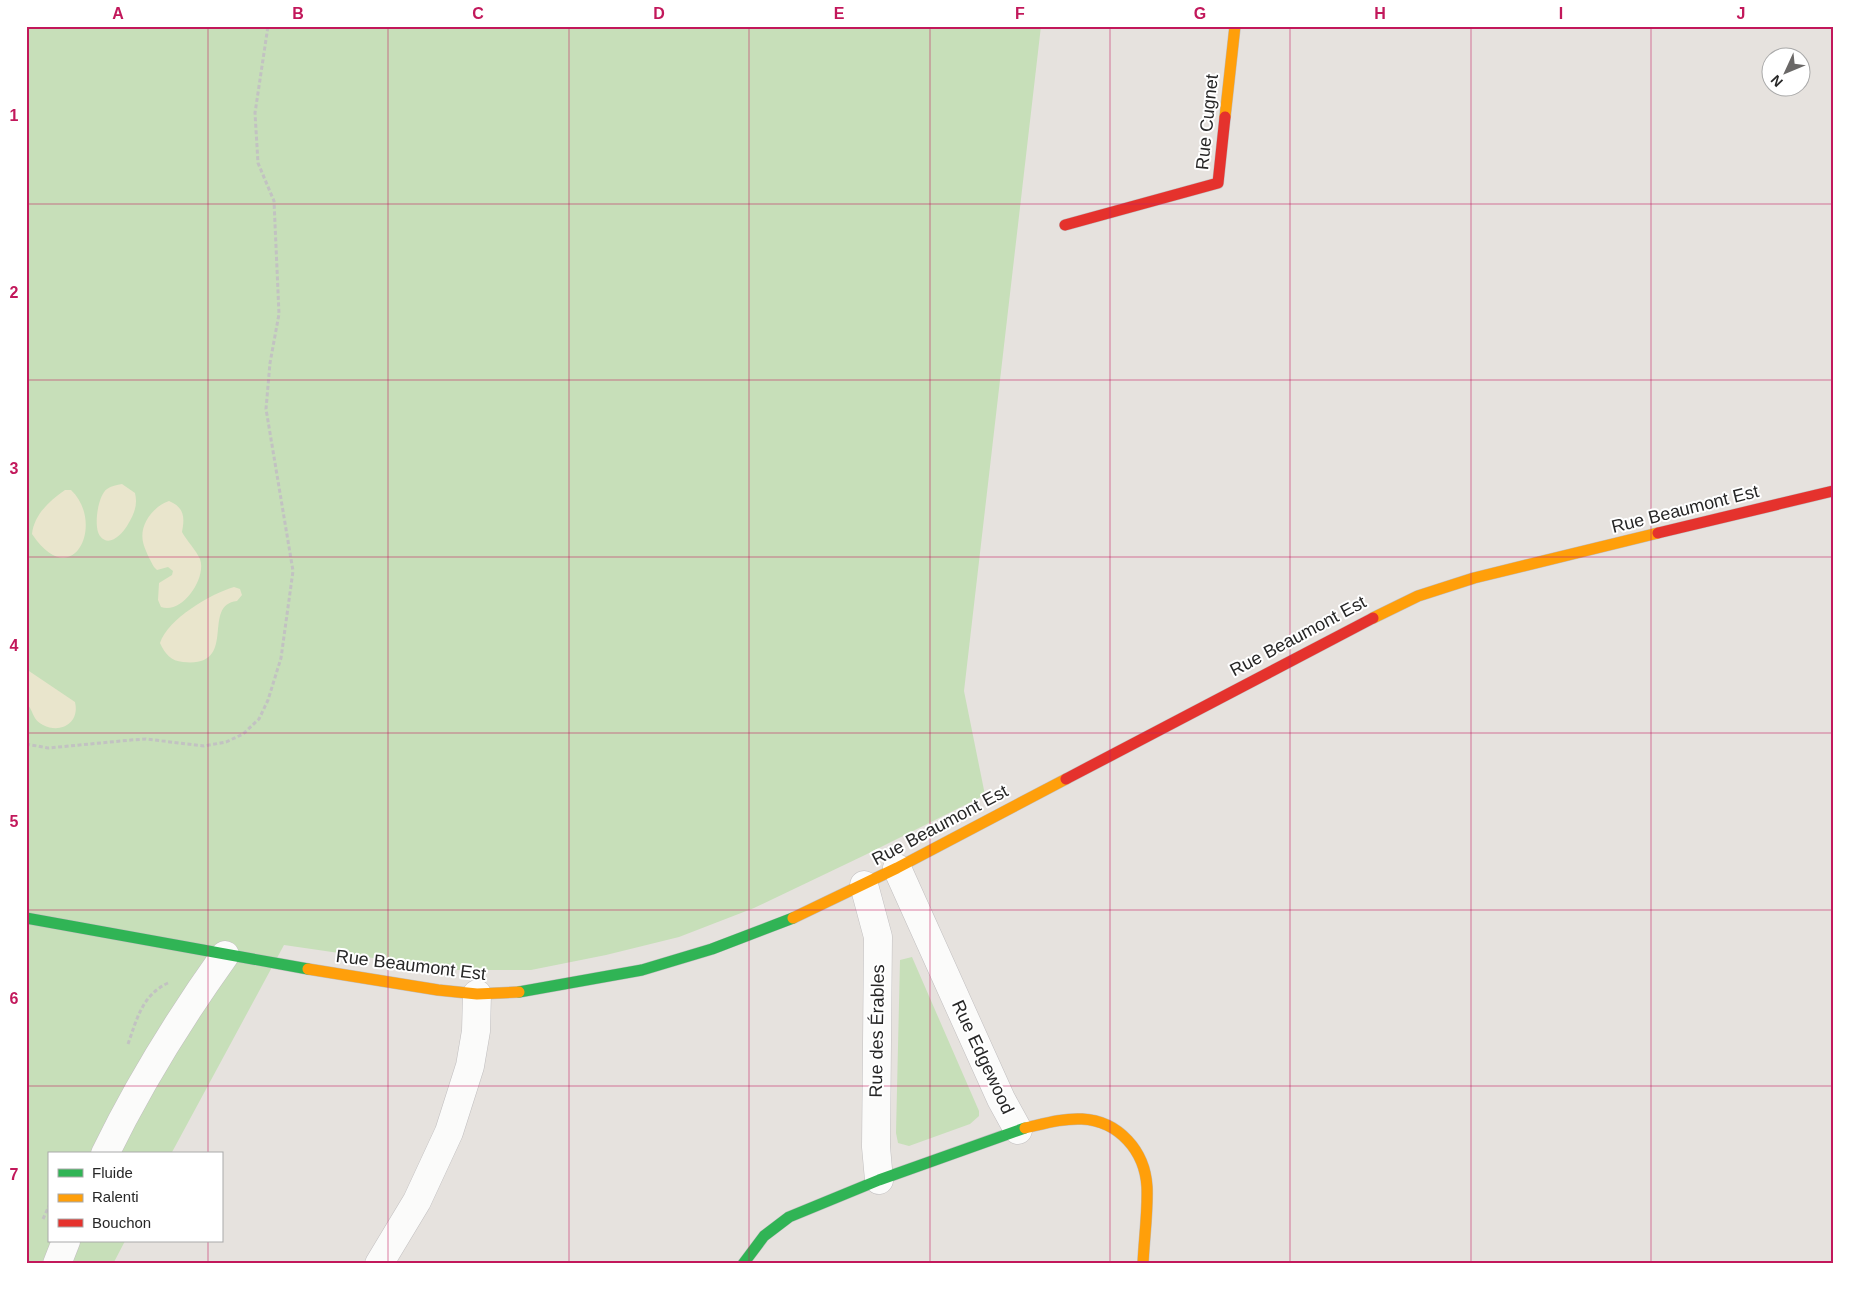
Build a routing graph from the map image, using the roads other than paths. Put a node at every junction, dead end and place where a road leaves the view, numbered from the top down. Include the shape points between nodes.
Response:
1 (1234, 26) edge
2 (1065, 225) dead end
3 (1833, 491) edge
4 (897, 868) junction
5 (864, 885) junction
6 (26, 918) edge
7 (225, 955) junction
8 (477, 994) junction
9 (1018, 1130) junction
10 (106, 1152) edge
11 (879, 1180) junction
12 (66, 1242) edge
13 (57, 1264) edge
14 (379, 1264) edge
15 (743, 1264) edge
16 (1144, 1264) edge

1 - 2 street, Rue Cugnet via 1218,183
3 - 4 street, Rue Beaumont Est via 1474,578 1418,596
4 - 5 street, Rue Beaumont Est
4 - 9 street, Rue Edgewood
5 - 8 street, Rue Beaumont Est via 765,930 642,970 530,991
5 - 11 street, Rue des Érables via 878,937 876,1147
6 - 7 street, Rue Beaumont Est
7 - 8 street, Rue Beaumont Est
7 - 10 street via 162,1050
8 - 14 street via 476,1031 470,1066 449,1132 416,1201
9 - 11 street
9 - 16 street, Rue Edgewood via 1086,1119 1111,1127 1128,1139 1140,1157 1146,1177
11 - 15 street via 789,1217 764,1236
12 - 13 street

